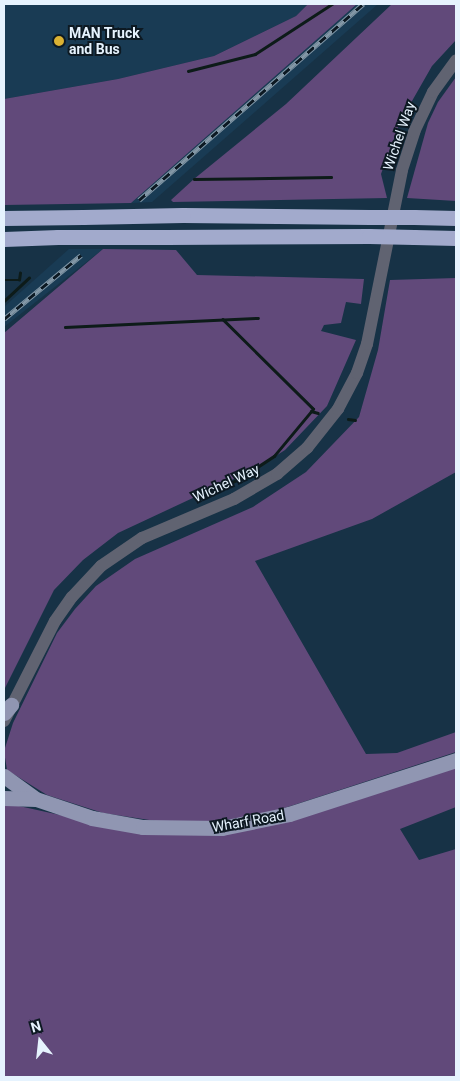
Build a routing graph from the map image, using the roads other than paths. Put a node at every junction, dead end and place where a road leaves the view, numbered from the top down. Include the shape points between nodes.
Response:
1 (456, 60) edge
2 (4, 218) edge
3 (456, 218) edge
4 (456, 238) edge
5 (4, 239) edge
6 (8, 709) edge
7 (4, 720) edge
8 (456, 760) edge
9 (4, 777) edge
10 (4, 793) edge
11 (4, 798) edge
12 (36, 799) junction

1 - 6 street, Wichel Way via 423,108 409,145 367,344 357,373 338,409 307,448 277,474 234,499 142,538 101,566 62,610
2 - 3 highway, bridge via 183,215
4 - 5 highway, bridge
6 - 7 street, Wichel Way
8 - 12 main road, Wharf Road via 289,814 222,828 177,829 121,824 84,816
9 - 10 main road, Wharf Road
9 - 12 main road, Wharf Road
11 - 12 main road, Wharf Road

